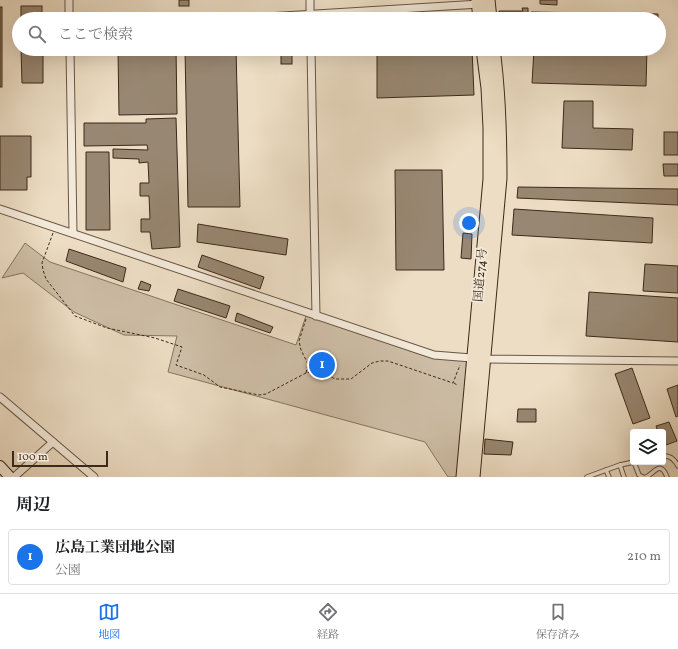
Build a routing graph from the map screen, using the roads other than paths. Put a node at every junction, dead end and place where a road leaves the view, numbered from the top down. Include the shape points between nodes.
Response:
1 (69, 0) edge
2 (310, 0) edge
3 (483, 2) edge
4 (69, 12) edge
5 (310, 12) edge
6 (368, 12) edge
7 (481, 12) edge
8 (487, 12) edge
9 (70, 56) edge
10 (311, 56) edge
11 (484, 56) edge
12 (494, 56) edge
13 (0, 209) edge
14 (73, 233) junction
15 (316, 316) junction
16 (479, 359) junction
17 (678, 362) edge
18 (0, 397) edge
19 (53, 442) junction
20 (666, 456) edge
21 (630, 463) edge
22 (620, 465) junction
23 (635, 465) edge
24 (0, 466) edge
25 (678, 466) edge
26 (606, 470) junction
27 (597, 475) edge
28 (10, 477) edge
29 (14, 477) edge
30 (94, 477) edge
31 (463, 477) edge
32 (473, 477) edge
33 (587, 477) edge
34 (609, 477) edge
35 (624, 477) edge
36 (644, 477) edge
37 (667, 477) edge

1 - 4 street
2 - 5 street
3 - 6 street
3 - 7 highway
3 - 8 highway
9 - 14 street
10 - 15 street
11 - 16 highway, 国道274号 via 488,94 490,179
12 - 16 highway, 国道274号 via 498,85 500,178
13 - 14 street
14 - 15 street
15 - 16 street via 434,355
16 - 17 street
16 - 31 highway, 国道274号
16 - 32 highway, 国道274号
18 - 19 street
19 - 29 street
19 - 30 street
20 - 25 lane via 676,461
21 - 22 lane
22 - 26 lane
22 - 35 lane
23 - 36 lane via 639,475
24 - 28 street
26 - 27 lane
26 - 34 lane
27 - 33 lane
36 - 37 lane via 649,476 657,468 665,472

